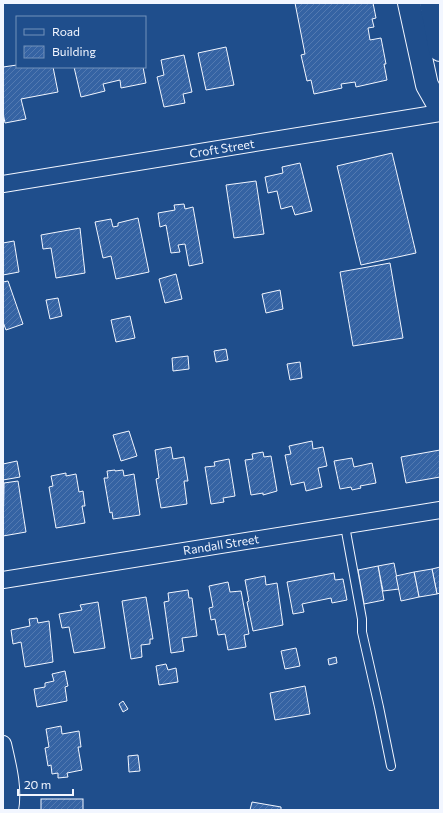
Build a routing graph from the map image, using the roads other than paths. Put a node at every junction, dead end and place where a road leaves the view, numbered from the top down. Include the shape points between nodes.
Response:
1 (410, 3) edge
2 (431, 3) edge
3 (439, 42) edge
4 (440, 108) edge
5 (440, 113) edge
6 (3, 184) edge
7 (440, 510) edge
8 (345, 526) junction
9 (3, 580) edge
10 (3, 744) edge
11 (391, 766) dead end
12 (10, 810) edge

1 - 4 highway via 427,85
2 - 3 highway
5 - 6 street, Croft Street
7 - 8 street, Randall Street
8 - 9 street, Randall Street
8 - 11 lane via 362,619 362,632
10 - 12 street via 11,780

